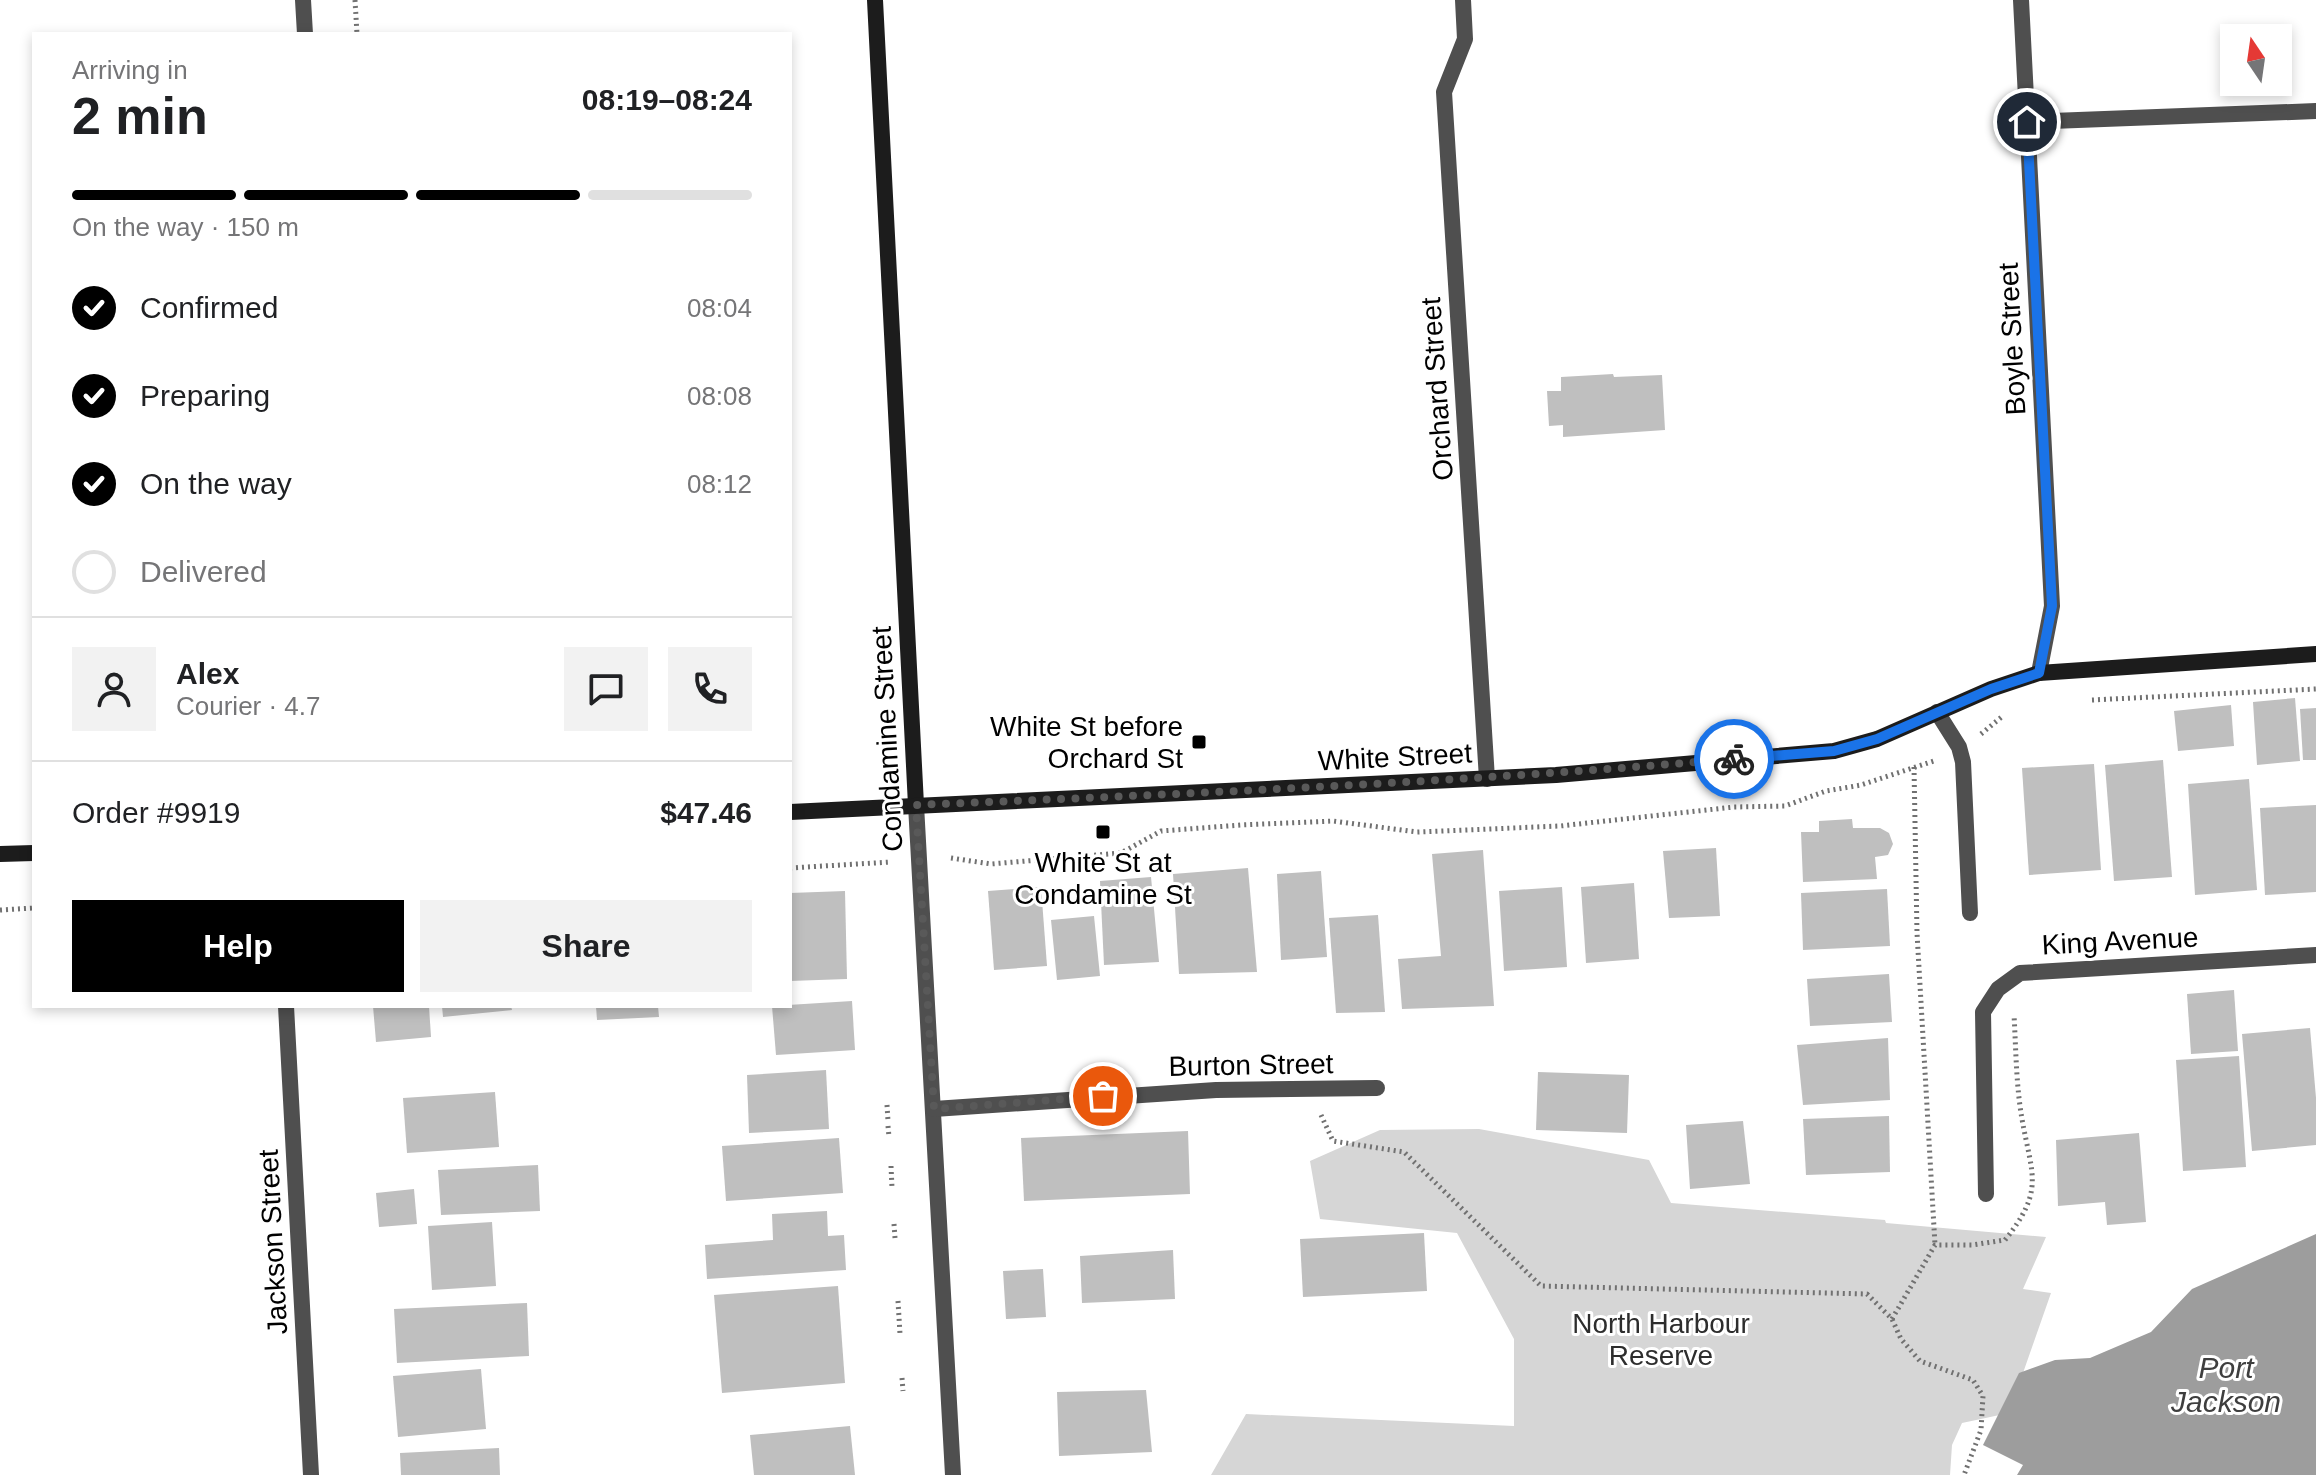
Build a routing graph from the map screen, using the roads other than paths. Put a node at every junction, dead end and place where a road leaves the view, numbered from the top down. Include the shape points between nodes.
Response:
1 (303, 0) edge
2 (875, 0) edge
3 (1463, 0) edge
4 (2021, 0) edge
5 (305, 32) edge
6 (2316, 111) edge
7 (2027, 122) junction
8 (2316, 654) edge
9 (2039, 673) junction
10 (1937, 712) junction
11 (1487, 779) junction
12 (916, 805) junction
13 (792, 812) edge
14 (32, 853) edge
15 (0, 854) edge
16 (1970, 913) dead end
17 (2316, 955) edge
18 (286, 1008) edge
19 (1377, 1088) dead end
20 (934, 1109) junction
21 (1986, 1194) dead end
22 (311, 1475) edge
23 (953, 1475) edge

1 - 5 street
2 - 12 street, Condamine Street
3 - 11 street, Orchard Street via 1465,39 1444,92
4 - 7 street, Boyle Street
6 - 7 street
7 - 9 street, Boyle Street via 2052,606
8 - 9 street, White Street
9 - 10 street, White Street
10 - 11 street, White Street via 1877,739 1834,751
10 - 16 street via 1963,762
11 - 12 street, White Street
12 - 13 street, White Street
12 - 20 street, Condamine Street
14 - 15 street
17 - 21 street, King Avenue via 2020,973 1998,989 1983,1012
18 - 22 street, Jackson Street
19 - 20 street, Burton Street via 1074,1097
20 - 23 street, Condamine Street

